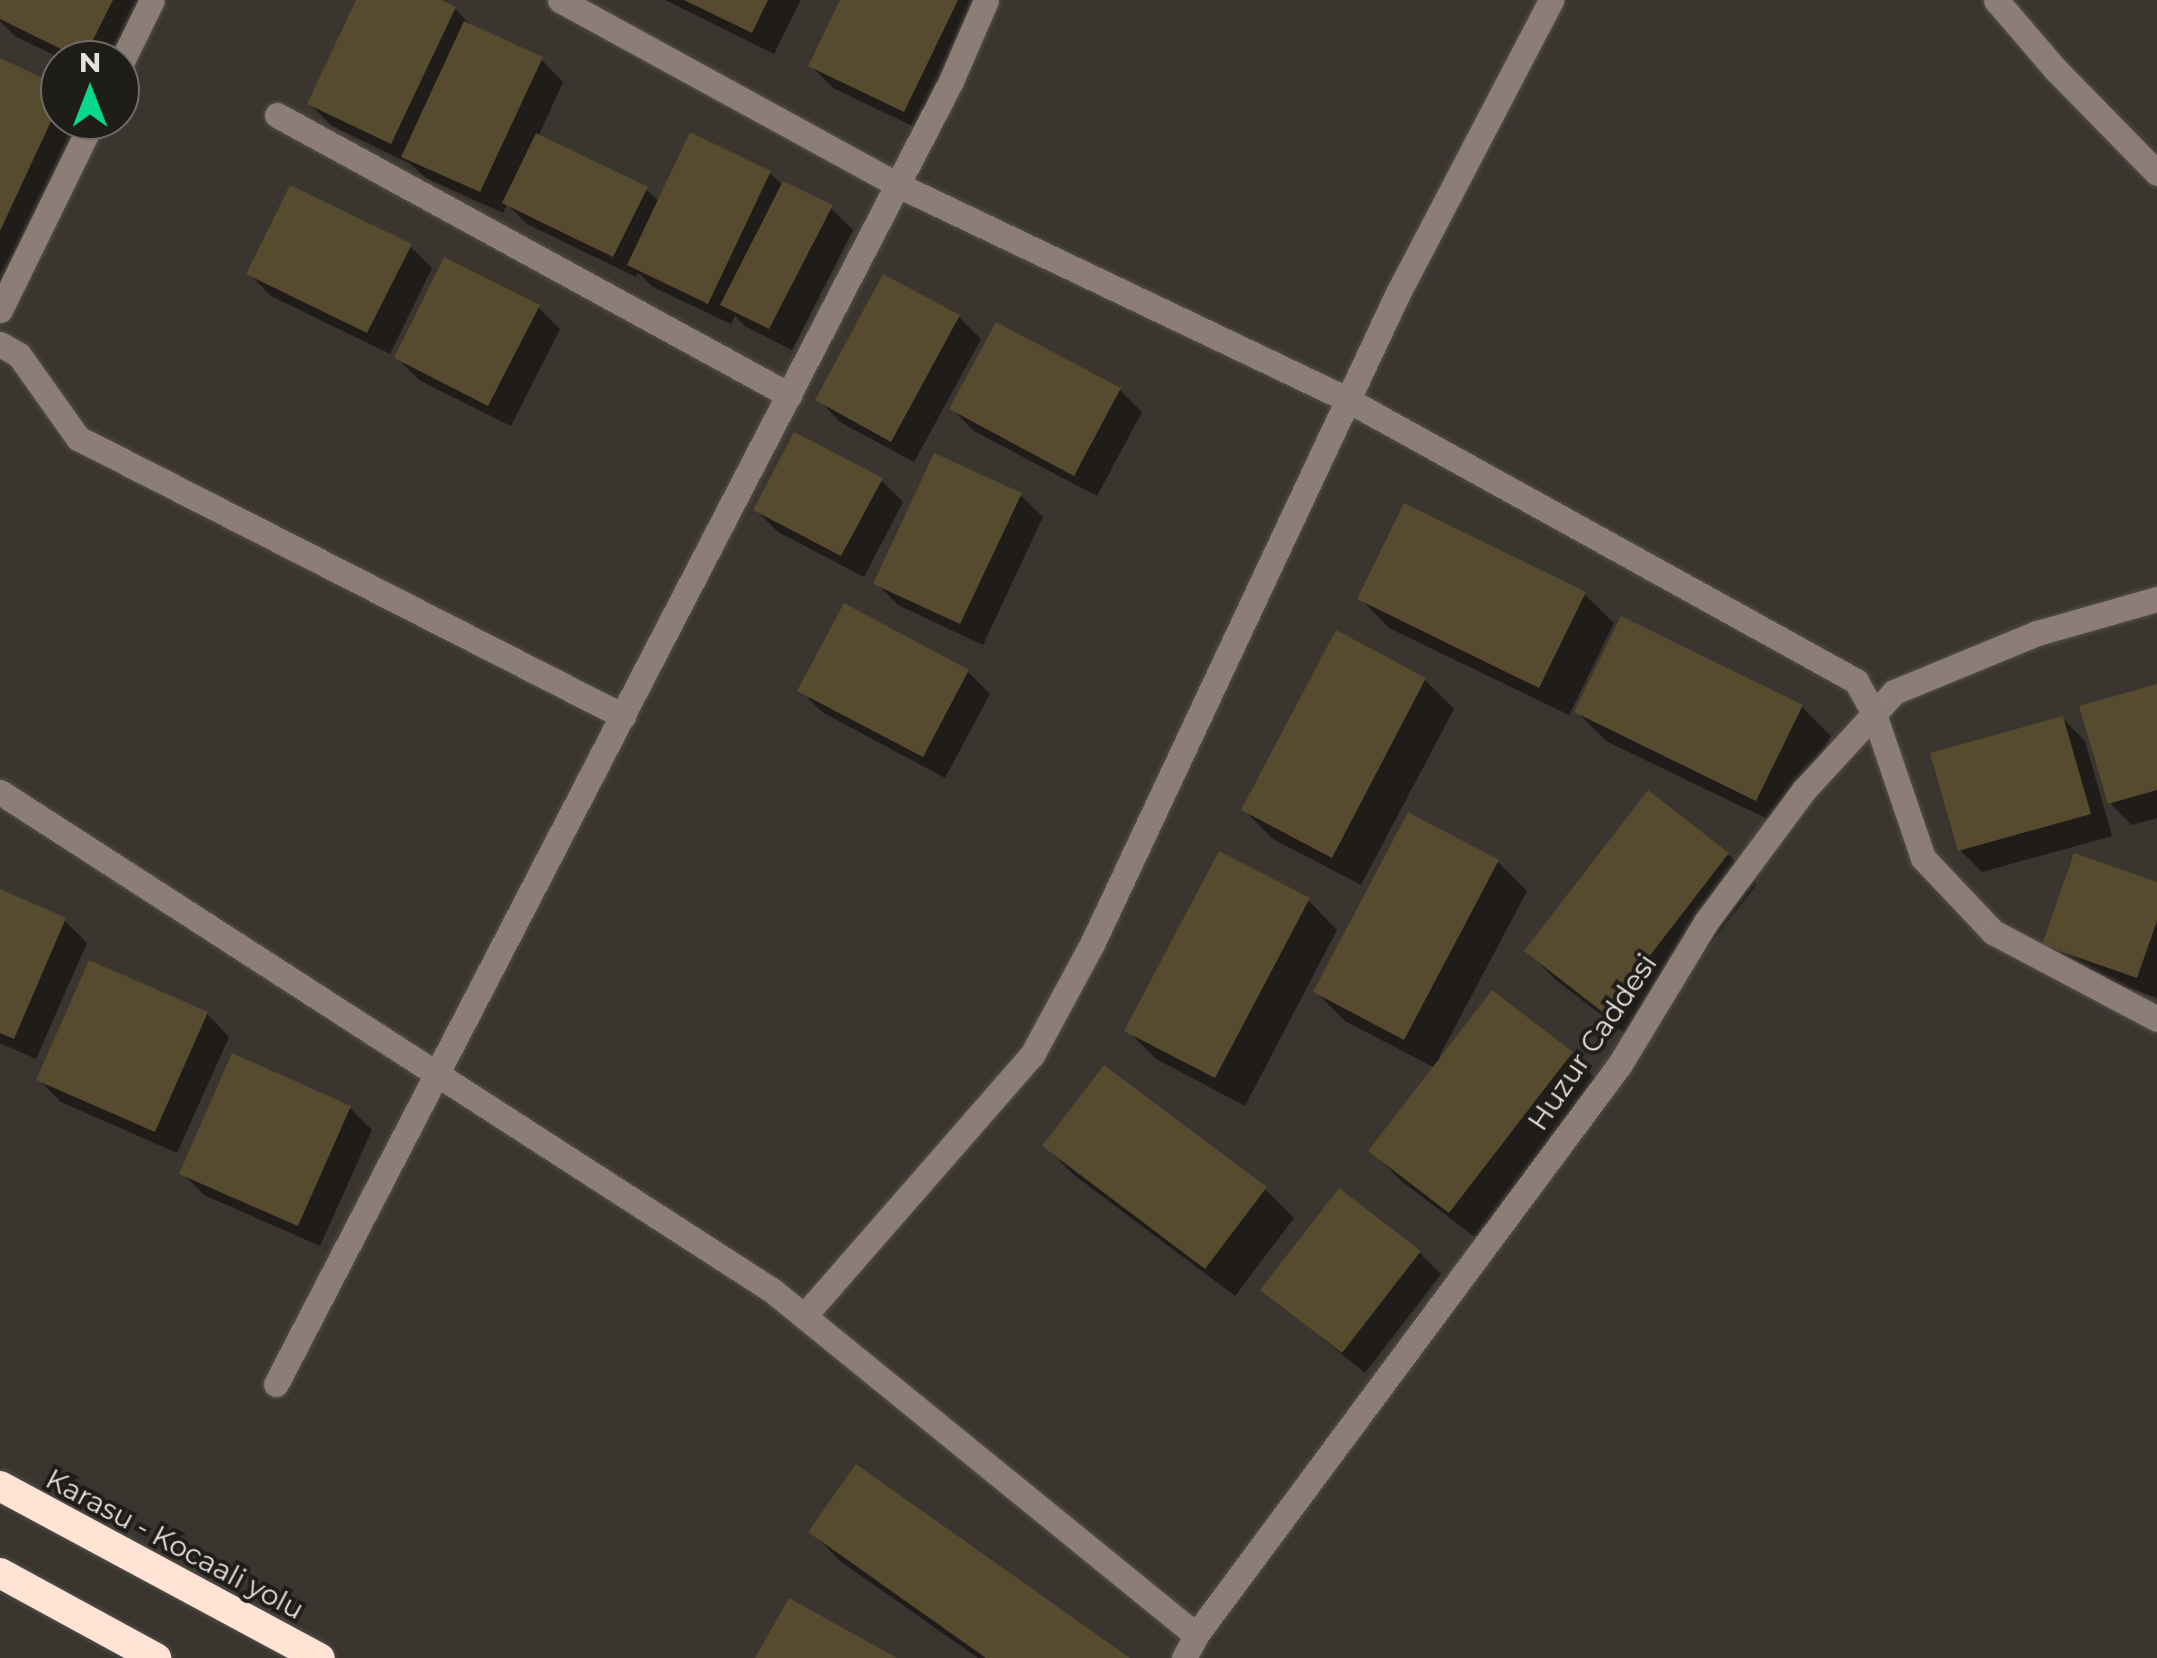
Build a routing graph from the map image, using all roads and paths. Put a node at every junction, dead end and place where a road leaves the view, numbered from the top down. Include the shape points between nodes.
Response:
1 (152, 0) edge
2 (560, 0) edge
3 (986, 0) edge
4 (1551, 0) edge
5 (1996, 0) edge
6 (133, 40) edge
7 (277, 116) dead end
8 (83, 140) edge
9 (2157, 172) edge
10 (898, 184) junction
11 (0, 310) edge
12 (0, 344) edge
13 (789, 395) junction
14 (1348, 400) junction
15 (2157, 599) edge
16 (1874, 714) junction
17 (623, 716) junction
18 (0, 792) edge
19 (2157, 1019) edge
20 (437, 1075) junction
21 (804, 1316) junction
22 (276, 1384) dead end
23 (0, 1486) edge
24 (0, 1573) edge
25 (1196, 1635) junction
26 (156, 1658) edge
27 (320, 1658) edge
28 (1184, 1658) edge

1 - 6 street
2 - 10 street
3 - 10 street
4 - 14 street
5 - 9 street
7 - 13 street
8 - 11 street
10 - 13 street
10 - 14 street
12 - 17 street via 20,356 78,438
13 - 17 street
14 - 16 street via 1856,681
14 - 21 street via 1093,942 1032,1055
15 - 16 street, Huzur Caddesi via 2002,648 1894,692
16 - 19 street via 1924,858 1992,932
16 - 25 street, Huzur Caddesi via 1804,790 1706,922 1620,1064
17 - 20 street
18 - 20 street
20 - 21 street
20 - 22 street
21 - 25 street
23 - 27 highway, Karasu - Kocaali yolu
24 - 26 highway
25 - 28 street, Huzur Caddesi

